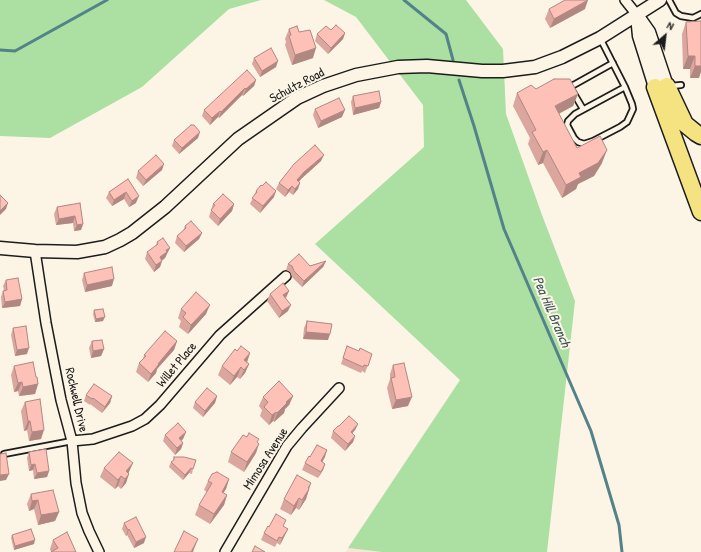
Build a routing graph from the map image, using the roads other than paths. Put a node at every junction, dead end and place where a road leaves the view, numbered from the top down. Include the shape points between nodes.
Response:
1 (625, 0) edge
2 (660, 0) edge
3 (669, 0) edge
4 (701, 14) edge
5 (637, 15) junction
6 (600, 38) junction
7 (613, 63) junction
8 (668, 86) junction
9 (562, 87) edge
10 (570, 87) junction
11 (625, 87) junction
12 (583, 110) junction
13 (701, 136) edge
14 (701, 212) edge
15 (0, 248) edge
16 (35, 251) junction
17 (286, 276) dead end
18 (339, 388) dead end
19 (72, 441) junction
20 (4, 454) edge
21 (99, 552) edge
22 (225, 552) edge

1 - 5 street
2 - 5 street, Schultz Road
3 - 4 lane via 676,13 681,16 693,18
5 - 6 street, Schultz Road
5 - 8 street via 639,36
6 - 7 lane
6 - 16 street, Schultz Road via 535,67 482,72 407,66 356,75 323,86 297,98 238,139 165,207 132,233 105,247 92,250
7 - 10 lane
7 - 11 lane
8 - 13 highway via 685,124
8 - 14 highway
9 - 10 lane
10 - 12 lane
11 - 12 lane
11 - 12 lane via 633,109 627,122 593,142 584,144 574,138 568,125 575,114
15 - 16 street, Schultz Road
16 - 19 street, Rockwell Drive via 46,323
17 - 19 street, Willet Place via 220,335 160,406 145,419 93,439
18 - 22 street, Mimosa Avenue via 287,446
19 - 20 lane
19 - 21 street, Rockwell Drive via 82,514

